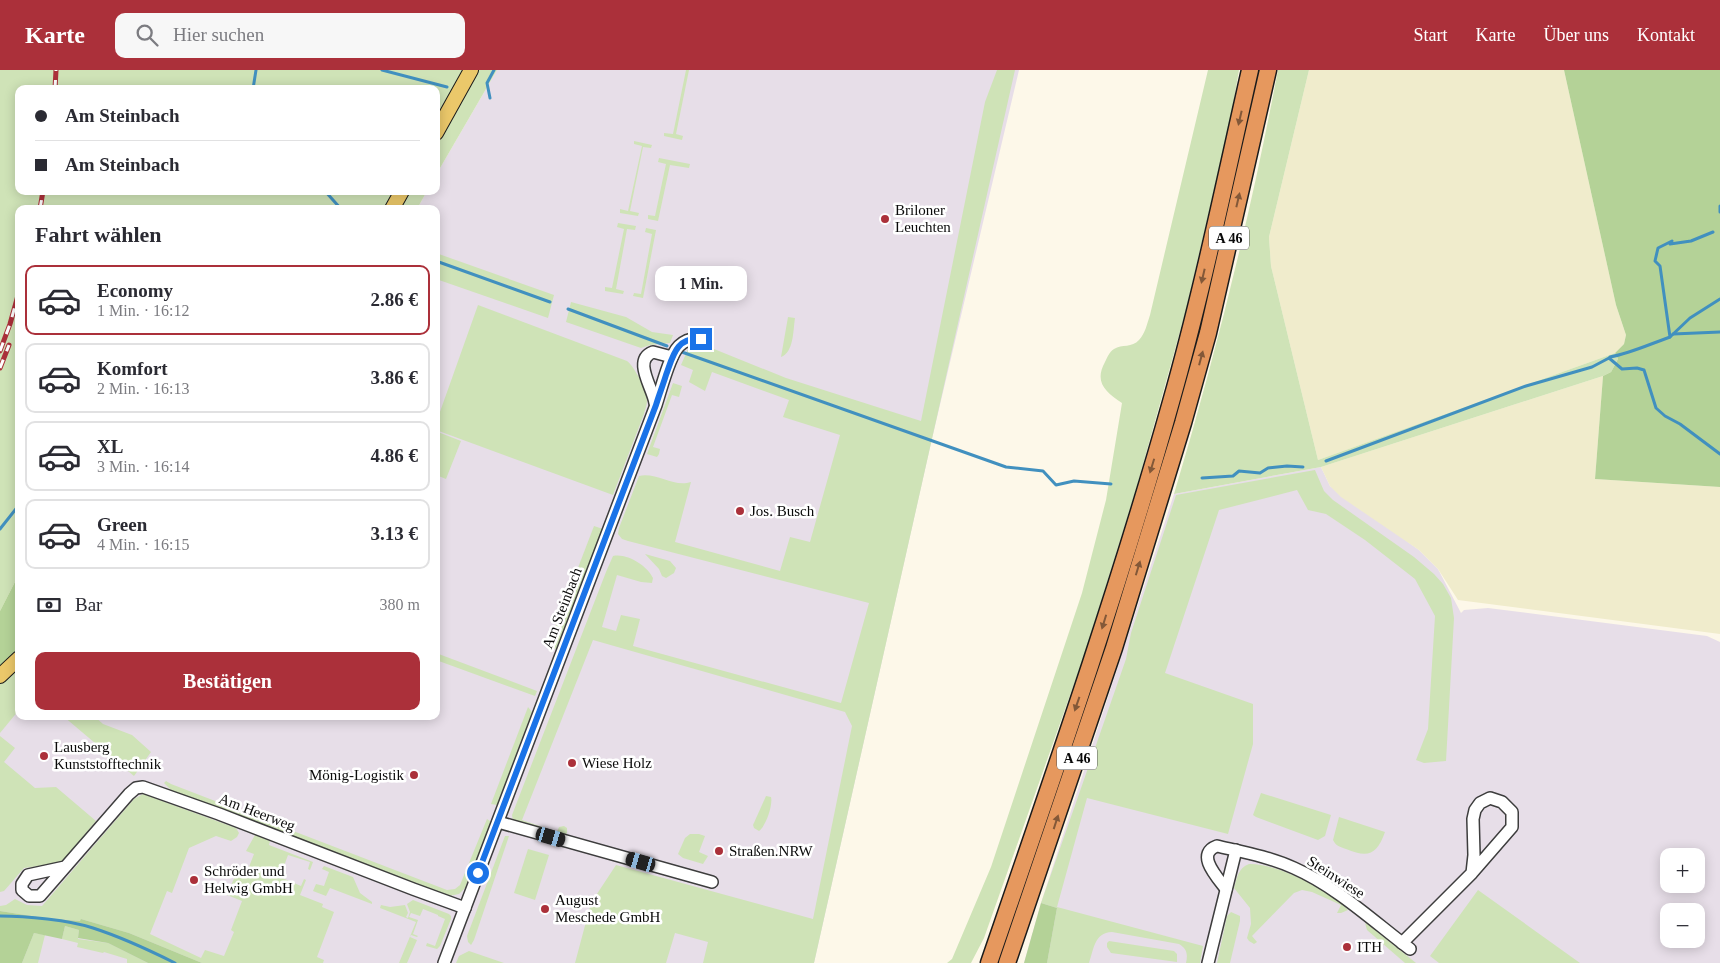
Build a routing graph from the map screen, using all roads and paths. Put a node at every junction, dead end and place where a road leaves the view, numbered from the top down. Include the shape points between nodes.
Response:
1 (471, 70) edge
2 (1250, 70) edge
3 (1268, 70) edge
4 (440, 126) edge
5 (701, 339) dead end
6 (672, 357) junction
7 (656, 405) junction
8 (15, 662) edge
9 (0, 676) edge
10 (498, 822) junction
11 (1236, 850) junction
12 (1025, 860) junction
13 (65, 867) dead end
14 (1040, 868) junction
15 (1472, 873) junction
16 (712, 882) dead end
17 (1226, 889) junction
18 (465, 908) junction
19 (444, 963) edge
20 (978, 963) edge
21 (989, 963) edge
22 (1008, 963) edge
23 (1016, 963) edge
24 (1208, 963) edge

1 - 4 main road
2 -> 12 highway, A 46 via 1172,402 1093,658
14 -> 3 highway, A 46 via 1114,648 1183,423 1208,333
5 - 6 street, Am Steinbach via 686,340
6 - 7 street, Am Steinbach
6 - 7 street via 653,352 644,360 644,370
7 - 10 street, Am Steinbach
8 - 9 main road
10 - 16 street
10 - 18 street, Am Steinbach
11 - 15 street, Steinwiese via 1310,876 1340,894 1406,946
11 - 17 street
11 - 17 street, Steinwiese via 1217,846 1207,856 1211,868
12 - 20 highway
12 - 21 highway, A 46
13 - 18 street, Am Heerweg via 129,794 143,787
14 - 22 highway, A 46
14 - 23 highway
15 - 15 street via 1512,827 1512,812 1502,802 1490,798 1475,810
17 - 24 street
18 - 19 street, Am Steinbach

